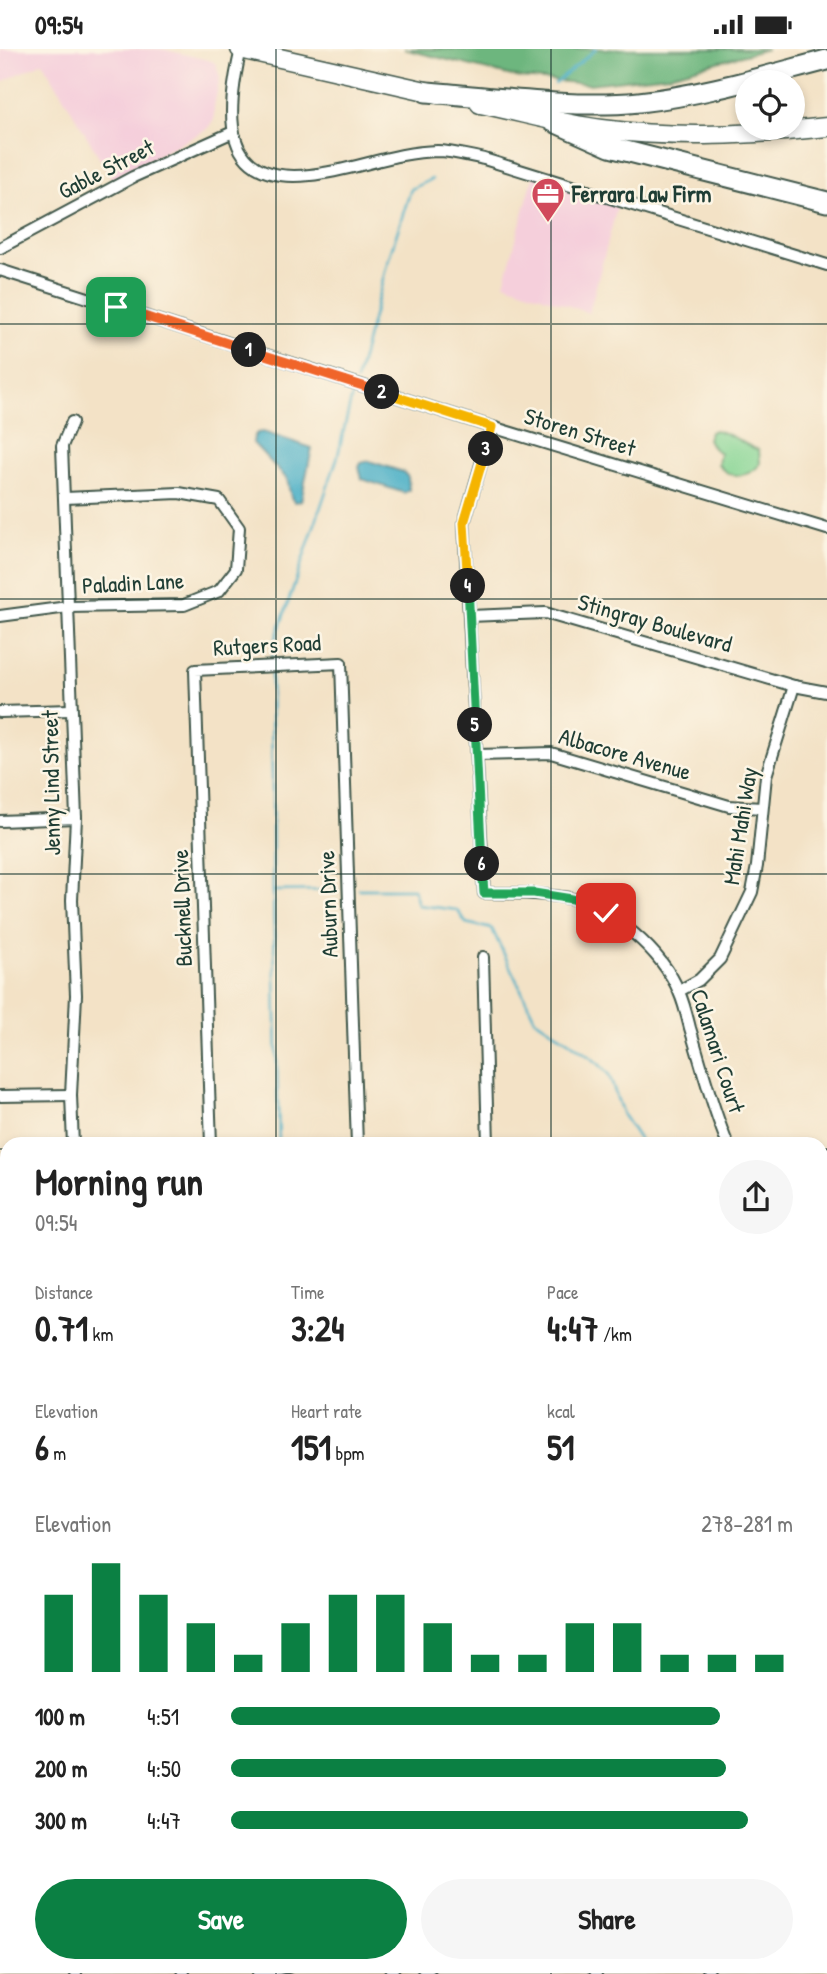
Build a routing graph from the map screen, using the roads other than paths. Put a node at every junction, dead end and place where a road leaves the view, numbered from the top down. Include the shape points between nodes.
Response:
1 (240, 49) edge
2 (827, 60) edge
3 (426, 92) junction
4 (552, 121) junction
5 (827, 127) edge
6 (233, 132) junction
7 (827, 202) edge
8 (0, 248) edge
9 (827, 265) edge
10 (0, 270) edge
11 (72, 422) dead end
12 (492, 427) junction
13 (65, 498) junction
14 (827, 529) edge
15 (68, 607) junction
16 (0, 616) edge
17 (470, 616) junction
18 (341, 663) joint
19 (195, 670) joint
20 (794, 686) junction
21 (827, 692) edge
22 (71, 711) junction
23 (0, 712) edge
24 (477, 755) junction
25 (762, 808) junction
26 (76, 818) junction
27 (0, 821) edge
28 (483, 957) dead end
29 (679, 991) junction
30 (72, 1095) junction
31 (0, 1096) edge
32 (73, 1137) edge
33 (211, 1137) edge
34 (356, 1137) edge
35 (488, 1137) edge
36 (725, 1137) edge

1 - 3 main road
1 - 6 street via 232,89
2 - 3 highway via 731,85 638,102 591,104
3 - 4 main road
4 - 5 main road via 708,136
4 - 7 highway via 610,147
6 - 8 street, Gable Street via 133,177
6 - 9 street via 242,154 256,168 282,177 439,151 485,159
10 - 12 street, Storen Street
11 - 13 street, Jenny Lind Street via 62,446
12 - 14 street, Storen Street
12 - 17 street via 464,523
13 - 15 street, Jenny Lind Street
13 - 15 street, Paladin Lane via 179,493 219,501 239,528 236,569 219,591 184,605
15 - 16 street, Paladin Lane
15 - 22 street, Jenny Lind Street
17 - 20 street, Stingray Boulevard via 545,613
17 - 24 street
18 - 19 street, Rutgers Road
18 - 34 street, Auburn Drive
19 - 33 street, Bucknell Drive
20 - 21 street, Stingray Boulevard
20 - 25 street, Mahi Mahi Way via 766,776
22 - 23 street
22 - 26 street, Jenny Lind Street
24 - 25 street, Albacore Avenue via 551,753 729,806
24 - 29 street, Calamari Court via 484,893 572,899 606,913 639,937
25 - 29 street, Mahi Mahi Way via 752,892 720,959 699,980
26 - 27 street
26 - 30 street, Jenny Lind Street
28 - 35 street
29 - 36 street, Calamari Court
30 - 31 street
30 - 32 street, Jenny Lind Street

